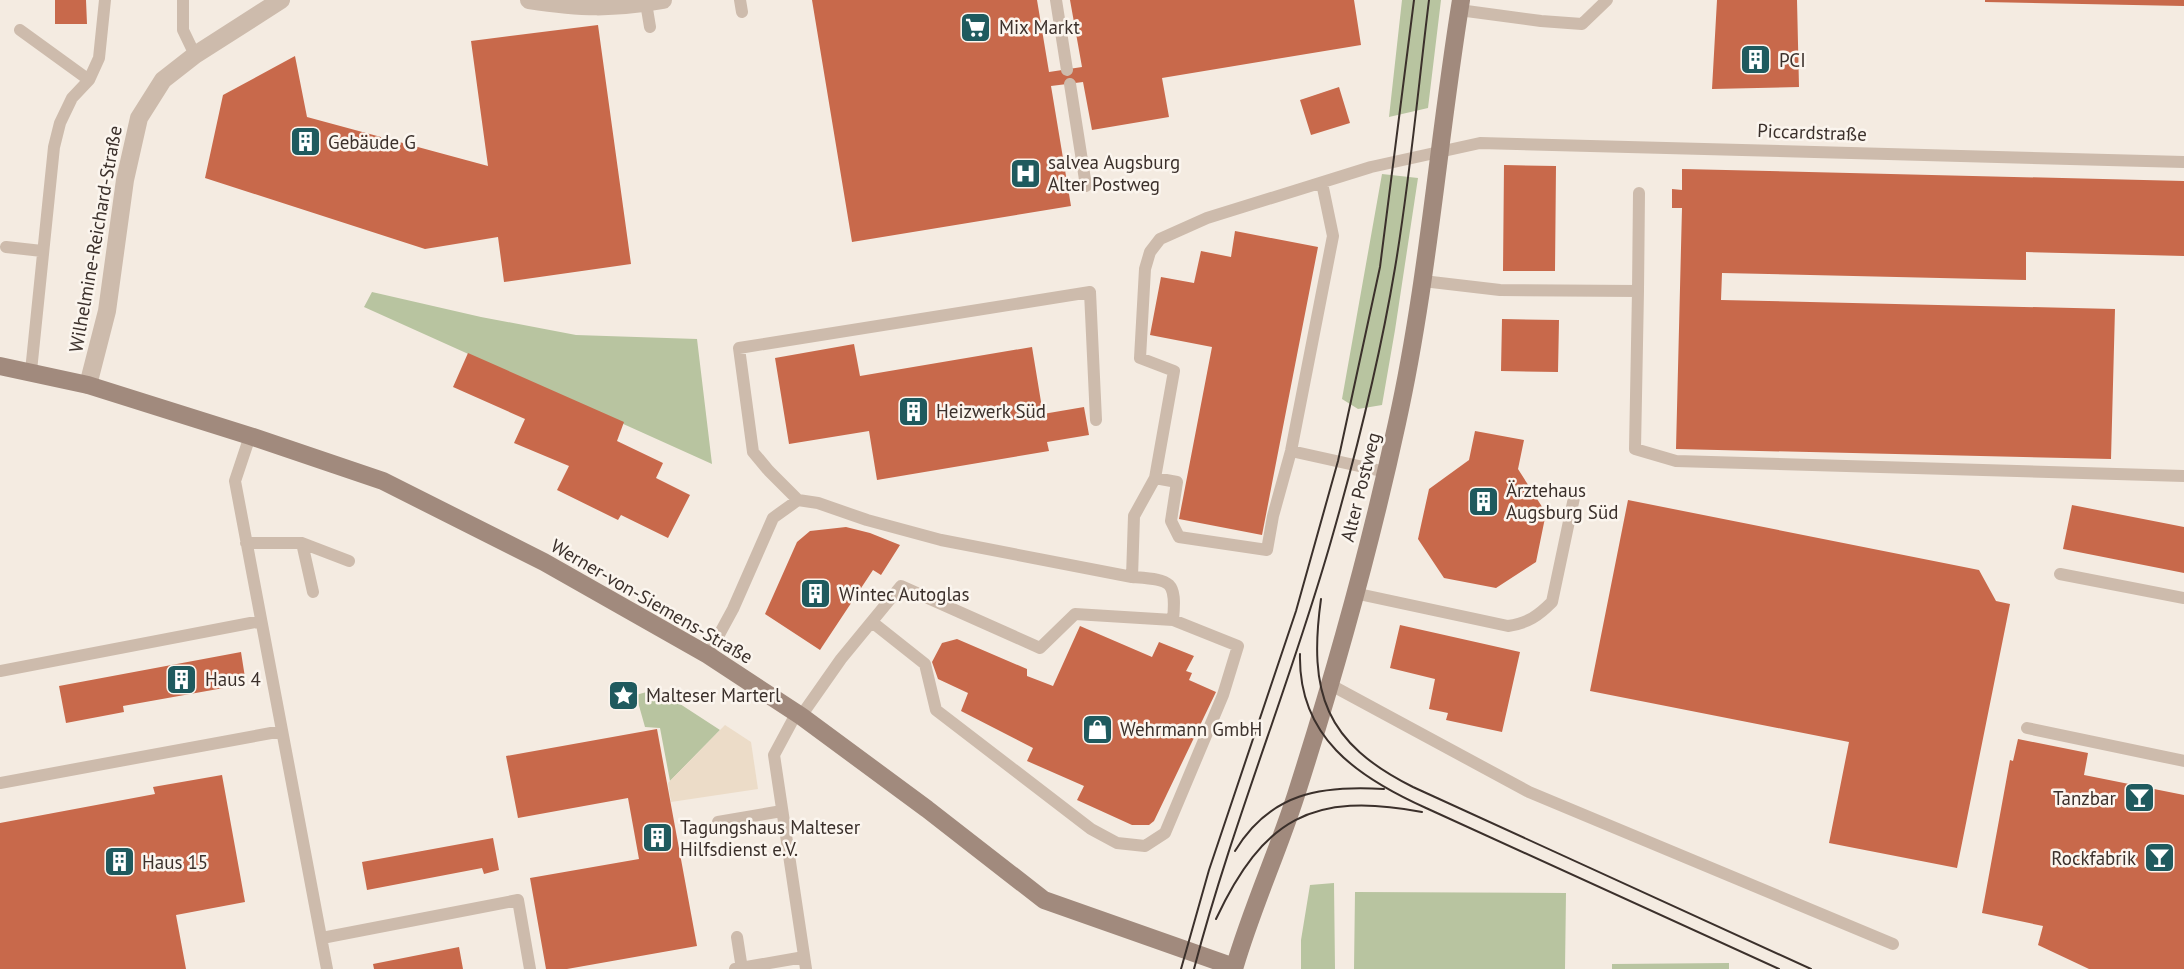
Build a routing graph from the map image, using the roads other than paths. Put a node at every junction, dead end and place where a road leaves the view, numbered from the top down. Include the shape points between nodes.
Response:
1 (105, 0) edge
2 (183, 0) edge
3 (281, 0) edge
4 (529, 0) edge
5 (1056, 0) edge
6 (1607, 0) edge
7 (655, 1) edge
8 (1460, 5) edge
9 (650, 27) dead end
10 (20, 30) dead end
11 (195, 55) junction
12 (1067, 70) dead end
13 (89, 80) junction
14 (1070, 84) dead end
15 (1440, 150) junction
16 (2184, 163) edge
17 (1322, 183) junction
18 (1086, 186) dead end
19 (1639, 193) dead end
20 (6, 247) dead end
21 (42, 251) junction
22 (1423, 281) junction
23 (1638, 291) junction
24 (0, 366) edge
25 (31, 372) junction
26 (88, 385) junction
27 (1096, 420) dead end
28 (250, 436) junction
29 (1291, 451) junction
30 (1386, 472) junction
31 (2184, 476) edge
32 (1155, 478) junction
33 (1575, 493) dead end
34 (798, 500) junction
35 (246, 543) junction
36 (302, 543) junction
37 (349, 562) dead end
38 (2060, 574) dead end
39 (1132, 577) junction
40 (313, 592) dead end
41 (1354, 593) junction
42 (2184, 598) edge
43 (1173, 620) junction
44 (261, 621) junction
45 (872, 622) junction
46 (708, 654) junction
47 (0, 671) edge
48 (1329, 684) junction
49 (798, 715) junction
50 (2027, 728) dead end
51 (282, 731) junction
52 (2184, 761) edge
53 (0, 783) edge
54 (782, 811) junction
55 (718, 822) dead end
56 (737, 937) dead end
57 (322, 938) junction
58 (1893, 944) dead end
59 (805, 963) edge
60 (1234, 968) edge
61 (327, 969) edge
62 (530, 969) edge
63 (740, 969) edge

1 - 13 lane via 99,58
2 - 11 lane via 183,30
3 - 11 street, Wilhelmine-Reichard-Straße
4 - 7 street via 573,7
5 - 12 lane
6 - 8 lane via 1582,24
7 - 9 lane
8 - 15 street, Alter Postweg
10 - 13 lane
11 - 26 street, Wilhelmine-Reichard-Straße via 163,80 139,118 125,180 107,311
13 - 21 lane via 72,98 60,123
14 - 18 lane
15 - 16 lane, Piccardstraße via 1480,143
15 - 17 lane, Piccardstraße
15 - 22 street, Alter Postweg
17 - 29 lane via 1332,236
17 - 32 lane, Piccardstraße via 1207,219 1160,240 1150,252 1143,286 1140,358 1174,371
19 - 23 lane
20 - 21 lane
21 - 25 lane
22 - 23 lane via 1500,290
22 - 30 street, Alter Postweg
23 - 31 lane via 1635,449 1676,461
24 - 25 street, Werner-von-Siemens-Straße
25 - 26 street, Werner-von-Siemens-Straße
26 - 28 street, Werner-von-Siemens-Straße
27 - 34 lane via 1090,292 739,348 753,452
28 - 35 lane via 235,481
28 - 46 street, Werner-von-Siemens-Straße via 383,481 544,562
29 - 30 lane
29 - 32 lane via 1267,550 1179,537 1171,521 1177,482
30 - 41 street, Alter Postweg
32 - 39 lane via 1134,516
33 - 41 lane via 1552,602 1526,623 1508,626
34 - 39 lane via 940,540
34 - 46 lane via 773,518
35 - 36 lane
35 - 44 lane
36 - 37 lane
36 - 40 lane
38 - 42 lane
39 - 43 lane via 1163,580 1172,587
41 - 48 street, Alter Postweg
43 - 45 lane via 1075,614 1040,648 901,586
43 - 45 lane via 1238,646 1223,695 1165,833 1145,846 1117,843 1091,829 936,710 925,664
44 - 47 lane
44 - 51 lane
45 - 49 lane
46 - 49 street, Werner-von-Siemens-Straße
48 - 58 lane via 1530,792
48 - 60 street, Alter Postweg via 1296,797
49 - 54 lane via 774,755
49 - 60 street, Werner-von-Siemens-Straße via 1044,901
50 - 52 lane
51 - 53 lane
51 - 57 lane
54 - 55 lane
54 - 59 lane via 809,941
56 - 63 lane
57 - 61 lane
57 - 62 lane via 518,900
59 - 63 lane

